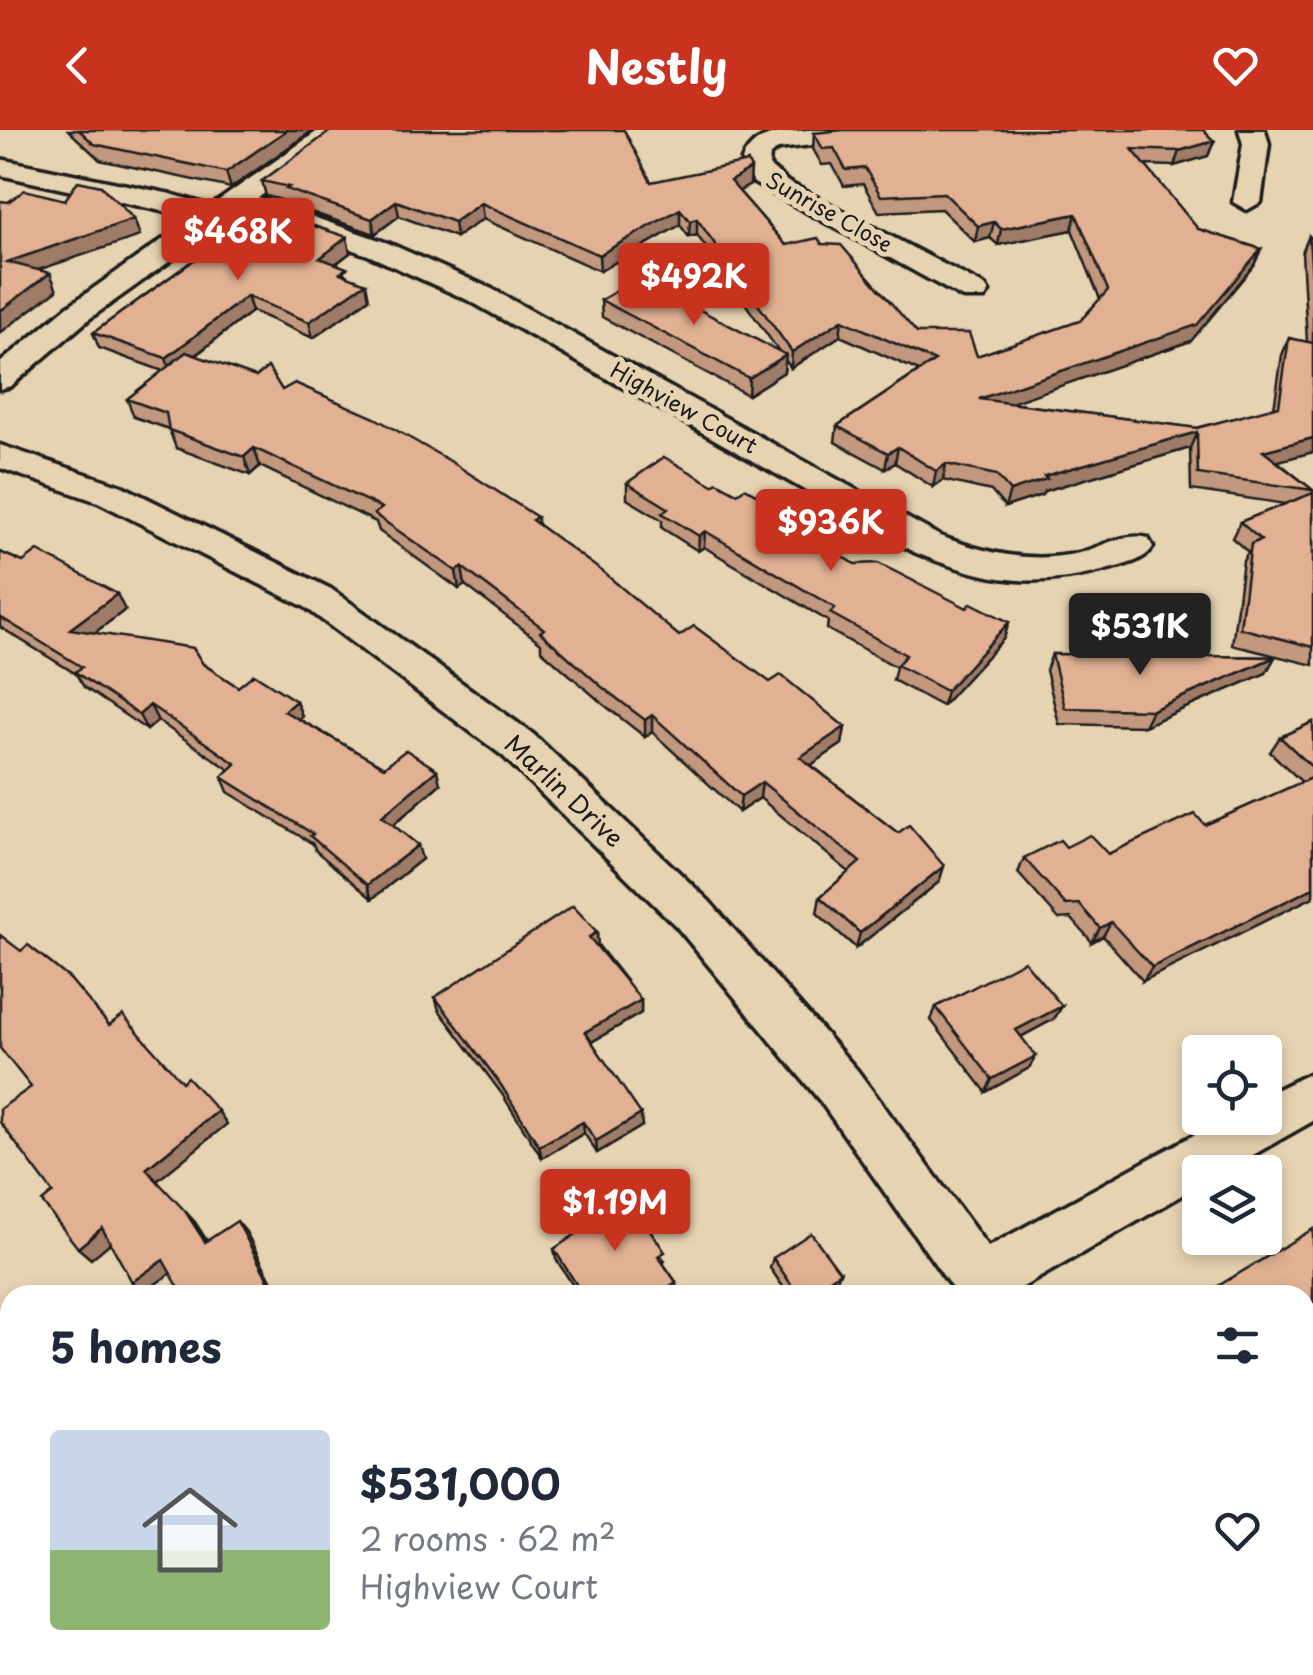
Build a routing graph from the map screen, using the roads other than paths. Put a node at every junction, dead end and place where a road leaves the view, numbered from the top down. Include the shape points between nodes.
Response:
1 (336, 130) edge
2 (872, 130) edge
3 (1252, 130) edge
4 (0, 167) edge
5 (1247, 202) dead end
6 (225, 208) junction
7 (974, 292) dead end
8 (0, 378) edge
9 (0, 456) edge
10 (1135, 547) dead end
11 (1313, 1095) edge
12 (984, 1285) edge
13 (991, 1285) edge

1 - 6 street
2 - 7 street, Sunrise Close via 771,142 760,148 753,166 778,188
3 - 5 street
4 - 6 street, Highview Court
6 - 8 street
6 - 10 street, Highview Court via 378,249 480,296 972,563 1027,572 1083,567
9 - 12 street, Marlin Drive via 110,494 318,598 518,745 693,914 839,1086
11 - 13 street

